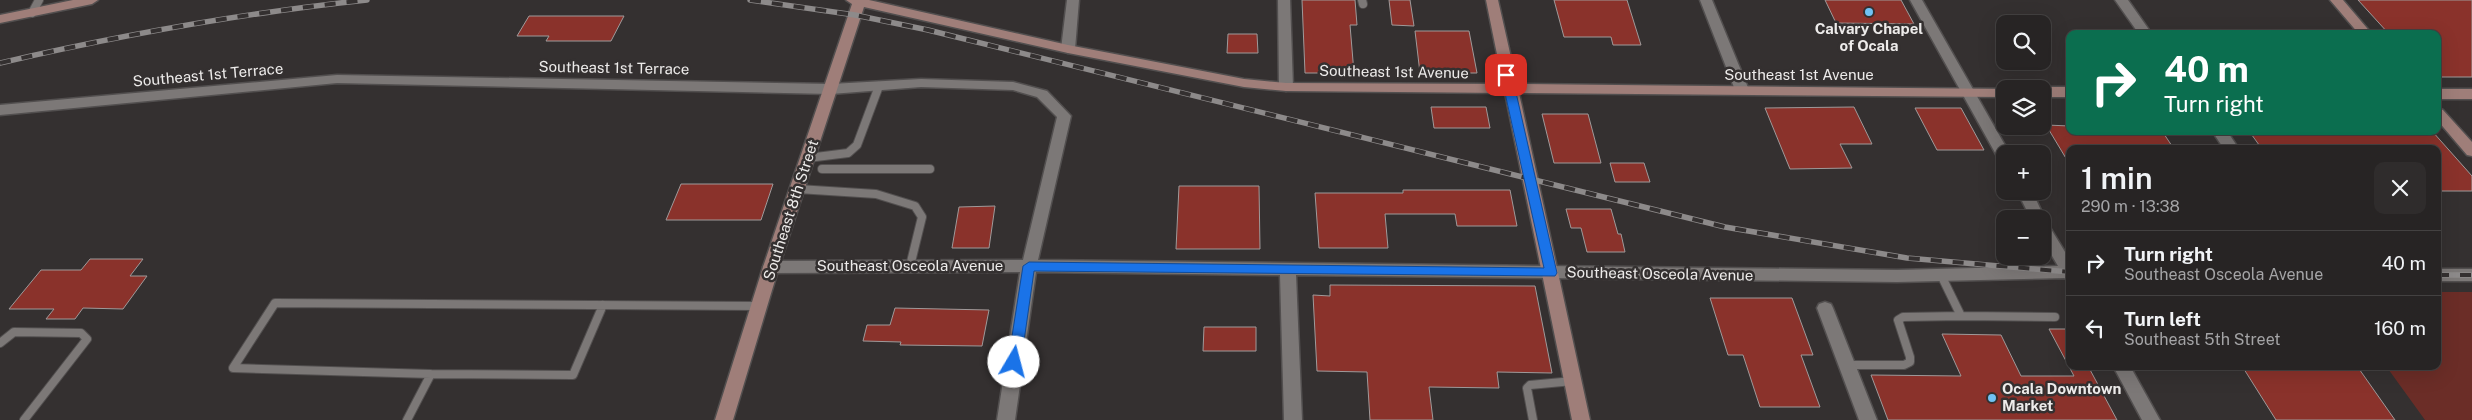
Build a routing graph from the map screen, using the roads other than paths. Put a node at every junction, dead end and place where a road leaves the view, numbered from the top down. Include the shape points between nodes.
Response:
1 (39, 0) edge
2 (92, 0) edge
3 (1073, 0) edge
4 (1284, 0) edge
5 (1492, 0) edge
6 (1706, 0) edge
7 (1916, 0) edge
8 (2120, 0) edge
9 (2336, 0) edge
10 (857, 1) edge
11 (32, 12) junction
12 (0, 19) edge
13 (2143, 30) edge
14 (2362, 30) edge
15 (1068, 49) junction
16 (879, 86) junction
17 (1286, 87) junction
18 (831, 89) junction
19 (1509, 90) junction
20 (1742, 90) junction
21 (1968, 92) junction
22 (1996, 92) edge
23 (2051, 92) edge
24 (2066, 92) edge
25 (2441, 94) edge
26 (2472, 94) edge
27 (0, 110) edge
28 (2441, 116) edge
29 (1998, 145) edge
30 (2472, 151) edge
31 (808, 158) junction
32 (822, 169) dead end
33 (930, 169) dead end
34 (798, 189) junction
35 (2051, 240) edge
36 (2066, 265) edge
37 (771, 266) junction
38 (910, 266) junction
39 (1029, 266) junction
40 (1288, 270) junction
41 (2066, 272) edge
42 (1551, 273) junction
43 (1941, 275) junction
44 (2441, 275) edge
45 (2472, 275) edge
46 (603, 306) junction
47 (759, 306) junction
48 (1825, 308) dead end
49 (1961, 316) junction
50 (2055, 317) dead end
51 (0, 343) edge
52 (1847, 365) junction
53 (2123, 370) edge
54 (432, 374) junction
55 (1573, 381) junction
56 (24, 420) edge
57 (407, 420) edge
58 (724, 420) edge
59 (1006, 420) edge
60 (1294, 420) edge
61 (1533, 420) edge
62 (1581, 420) edge
63 (1868, 420) edge
64 (2151, 420) edge

1 - 11 lane
2 - 11 main road
3 - 15 street
4 - 17 street
5 - 19 main road
6 - 20 street
7 - 21 street
8 - 13 street
9 - 14 main road
10 - 15 main road, Southeast 1st Avenue
10 - 18 main road, Southeast 8th Street
11 - 12 main road
15 - 17 main road, Southeast 1st Avenue via 1244,83
16 - 18 street, Southeast 1st Terrace
16 - 31 lane via 857,145 848,154
16 - 39 street, Southeast 1st Terrace via 1014,86 1042,94 1064,116
17 - 19 main road, Southeast 1st Avenue
18 - 27 street, Southeast 1st Terrace via 337,79
18 - 31 main road, Southeast 8th Street
19 - 20 main road, Southeast 1st Avenue
19 - 42 main road
20 - 21 main road, Southeast 1st Avenue
21 - 22 main road, Southeast 1st Avenue
21 - 29 street
23 - 24 main road
25 - 26 main road
28 - 30 main road
31 - 34 main road, Southeast 8th Street
32 - 33 lane
34 - 37 main road, Southeast 8th Street
34 - 38 lane via 876,194 916,206 922,217
35 - 36 street
37 - 38 street, Southeast Osceola Avenue
37 - 47 main road, Southeast 8th Street
38 - 39 street, Southeast Osceola Avenue
39 - 40 street, Southeast Osceola Avenue
39 - 59 street
40 - 42 street, Southeast Osceola Avenue
40 - 60 street
41 - 43 street, Southeast Osceola Avenue
42 - 43 street, Southeast Osceola Avenue
42 - 55 main road
43 - 49 lane
44 - 45 street
46 - 47 lane
46 - 54 lane via 573,375
46 - 54 lane via 276,303 233,368
47 - 58 main road, Southeast 8th Street
48 - 52 street
49 - 50 lane
49 - 52 lane via 1903,317 1898,320 1911,356 1910,362 1904,365
51 - 56 lane via 14,332 81,333 87,339
52 - 63 street
53 - 64 street
54 - 57 lane
55 - 61 lane via 1530,384 1527,388
55 - 62 main road

